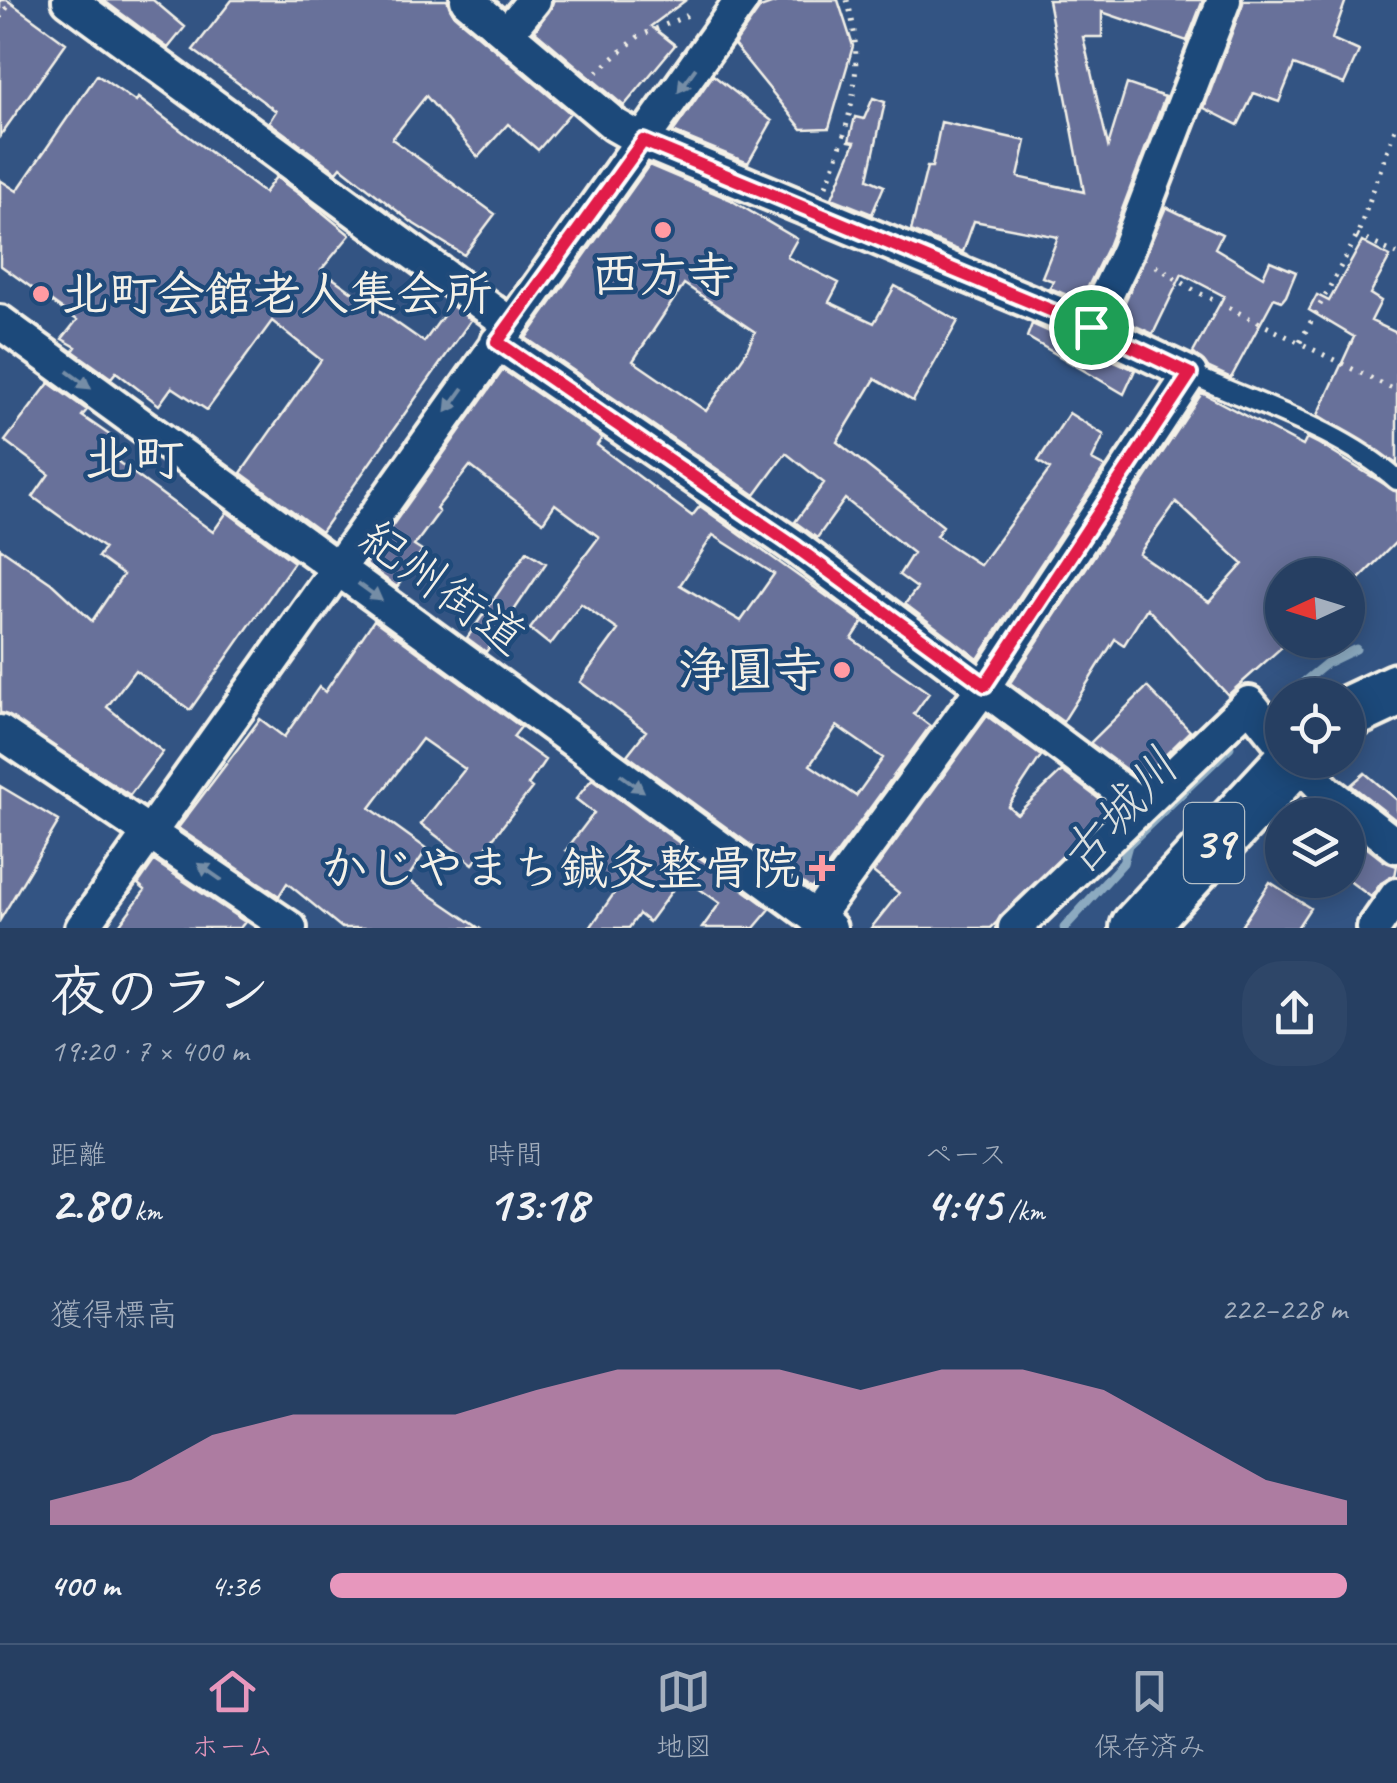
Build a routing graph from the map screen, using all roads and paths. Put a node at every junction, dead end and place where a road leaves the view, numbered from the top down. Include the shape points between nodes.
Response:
1 (12, 0) edge
2 (69, 0) edge
3 (467, 0) edge
4 (534, 0) edge
5 (742, 0) edge
6 (846, 0) edge
7 (1224, 0) edge
8 (696, 12) dead end
9 (0, 18) edge
10 (507, 34) junction
11 (576, 90) junction
12 (1397, 123) edge
13 (643, 141) junction
14 (814, 214) junction
15 (1357, 236) junction
16 (1127, 252) junction
17 (1397, 254) edge
18 (0, 322) edge
19 (1091, 327) junction
20 (504, 333) junction
21 (1300, 342) junction
22 (1190, 374) junction
23 (1397, 391) edge
24 (1397, 480) edge
25 (336, 567) junction
26 (985, 685) junction
27 (1397, 690) edge
28 (1365, 704) edge
29 (1265, 723) edge
30 (0, 732) edge
31 (1277, 778) edge
32 (1313, 778) edge
33 (1139, 804) junction
34 (151, 830) junction
35 (1397, 846) edge
36 (1397, 895) edge
37 (823, 923) edge
38 (82, 928) edge
39 (290, 928) edge
40 (1015, 928) edge
41 (1137, 928) edge
42 (1374, 928) edge

1 - 9 path
2 - 20 street
3 - 10 street
4 - 10 street
5 -> 13 street
6 - 14 path via 858,55 854,88 844,140
7 - 16 street
8 - 11 path via 639,36
10 - 11 street
11 - 13 street
12 - 15 path
13 - 14 street
13 - 20 street
14 - 19 street
15 - 17 path
15 - 21 path
16 - 19 street
16 - 21 path
18 -> 25 street, 紀州街道
19 - 22 street
20 -> 25 street
20 - 26 street
21 - 23 path
22 - 24 lane via 1334,440
22 - 26 street
25 - 34 street
25 -> 37 street, 紀州街道
26 - 33 street
26 - 37 street
27 - 28 main road
29 - 33 street via 1249,703
30 - 34 street
31 - 41 main road, 39
32 - 35 street
33 - 40 street
34 - 38 street
39 -> 34 street
36 - 42 street

